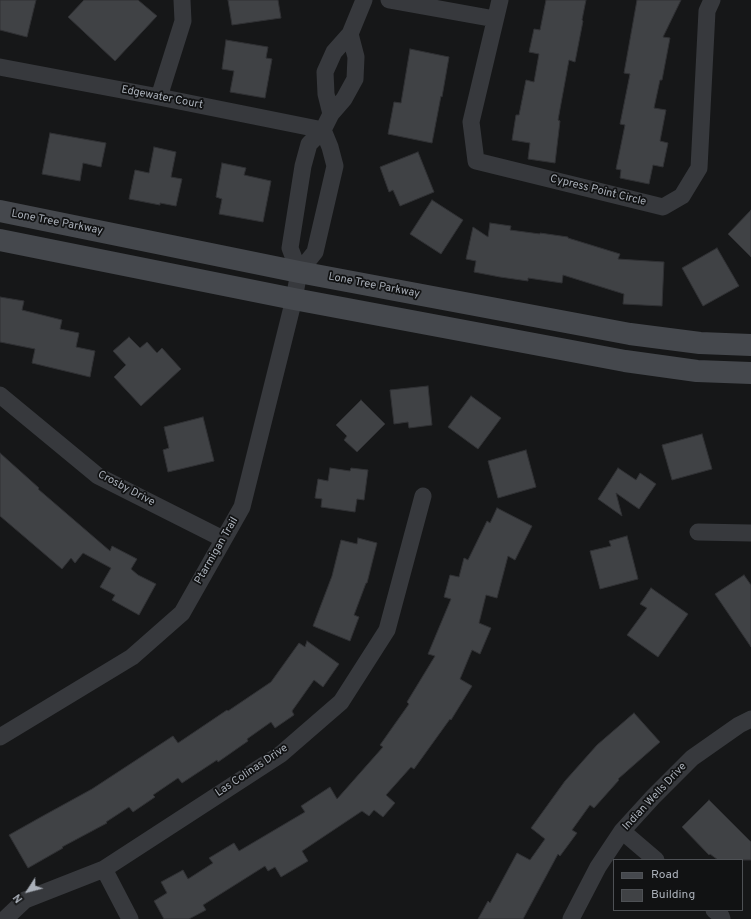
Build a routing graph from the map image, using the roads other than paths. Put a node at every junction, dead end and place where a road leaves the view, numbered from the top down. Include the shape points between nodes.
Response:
1 (182, 0) edge
2 (364, 0) edge
3 (389, 0) edge
4 (500, 0) edge
5 (712, 0) edge
6 (495, 19) junction
7 (350, 34) junction
8 (0, 67) edge
9 (159, 97) junction
10 (331, 114) junction
11 (323, 130) junction
12 (0, 211) edge
13 (0, 240) edge
14 (300, 272) junction
15 (294, 299) junction
16 (751, 346) edge
17 (751, 373) edge
18 (0, 395) edge
19 (423, 496) dead end
20 (698, 532) dead end
21 (751, 533) edge
22 (223, 540) junction
23 (751, 719) edge
24 (0, 737) edge
25 (622, 831) junction
26 (655, 859) edge
27 (104, 869) junction
28 (715, 911) edge
29 (5, 919) edge
30 (130, 919) edge
31 (571, 919) edge
32 (722, 919) edge

1 - 9 street via 183,22
2 - 7 street
3 - 6 street
4 - 6 street, Cypress Point Circle
5 - 6 street, Cypress Point Circle via 707,11 699,168 682,196 663,207 476,162 471,122
7 - 10 street via 356,57 355,79 344,99
7 - 10 street via 334,52 325,72 326,94
8 - 9 street, Edgewater Court
9 - 11 street, Edgewater Court
10 - 11 street
11 - 14 street via 335,166 315,252
11 - 14 street via 309,144 303,166 290,248
12 - 14 street, Lone Tree Parkway
13 - 15 street
14 - 15 street, Ptarmigan Trail
14 - 16 street, Lone Tree Parkway via 630,334 700,343
15 - 17 street via 626,361 697,371
15 - 22 street, Ptarmigan Trail via 242,507
18 - 22 street, Crosby Drive via 98,476
19 - 27 street, Las Colinas Drive via 386,630 341,702 280,754
20 - 21 street
22 - 24 street, Ptarmigan Trail via 182,613 132,657
23 - 25 street, Indian Wells Drive via 692,758
25 - 26 street
25 - 31 street, Indian Wells Drive via 598,867
27 - 29 street, Las Colinas Drive via 25,900
27 - 30 street
28 - 32 street

